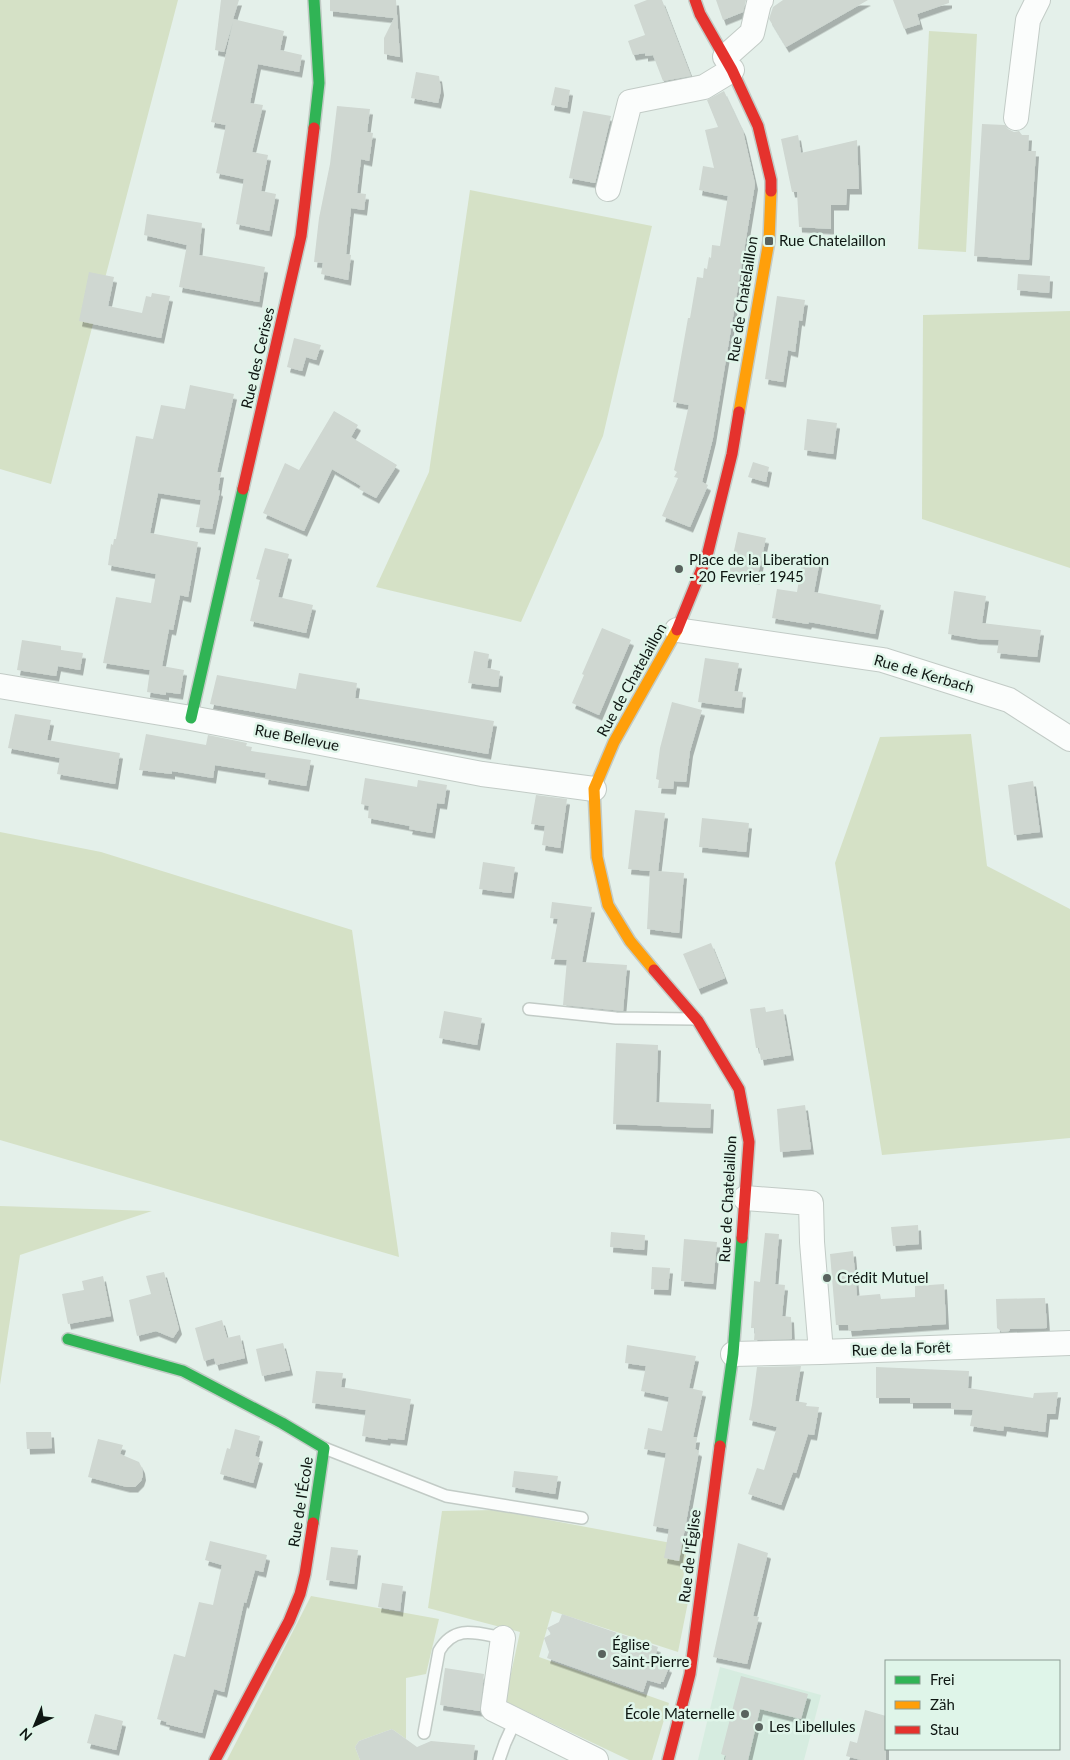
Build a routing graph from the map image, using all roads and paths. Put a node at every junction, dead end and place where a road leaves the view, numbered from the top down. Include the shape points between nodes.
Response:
1 (314, 0) edge
2 (695, 0) edge
3 (1038, 0) edge
4 (759, 1) edge
5 (729, 64) junction
6 (1016, 118) dead end
7 (608, 189) dead end
8 (677, 630) junction
9 (0, 686) edge
10 (191, 718) junction
11 (1070, 739) edge
12 (594, 789) junction
13 (529, 1009) dead end
14 (696, 1019) junction
15 (745, 1198) junction
16 (68, 1339) dead end
17 (1070, 1343) edge
18 (820, 1352) junction
19 (732, 1354) junction
20 (324, 1448) junction
21 (582, 1518) dead end
22 (503, 1638) joint
23 (515, 1721) junction
24 (424, 1733) dead end
25 (215, 1760) edge
26 (499, 1760) edge
27 (596, 1760) edge
28 (668, 1760) edge

1 - 10 main road, Rue des Cerises via 319,83 301,236
2 - 5 main road, Rue de Chatelaillon
3 - 6 street via 1028,20
4 - 5 street via 752,33
5 - 7 street via 704,87 630,102
5 - 8 main road, Rue de Chatelaillon via 758,126 771,180 769,241 732,454 707,556
8 - 11 street, Rue de Kerbach via 883,660 1009,700
8 - 12 main road, Rue de Chatelaillon via 614,742
9 - 10 street, Rue Bellevue
10 - 12 street, Rue Bellevue via 482,774
12 - 14 main road, Rue de Chatelaillon via 597,857 608,905 630,941
13 - 14 lane via 616,1018
14 - 15 main road, Rue de Chatelaillon via 739,1089 749,1142
15 - 18 street via 811,1203
15 - 19 main road, Rue de Chatelaillon
16 - 20 main road, Rue de l'École via 183,1372
17 - 18 street, Rue de la Forêt
18 - 19 street, Rue de la Forêt
19 - 28 main road, Rue de l'Église via 690,1674
20 - 21 lane via 446,1496
20 - 25 main road, Rue de l'École via 300,1594 289,1621
22 - 23 street via 493,1709
22 - 24 lane via 464,1632 444,1642 439,1651
23 - 26 lane
23 - 27 street

